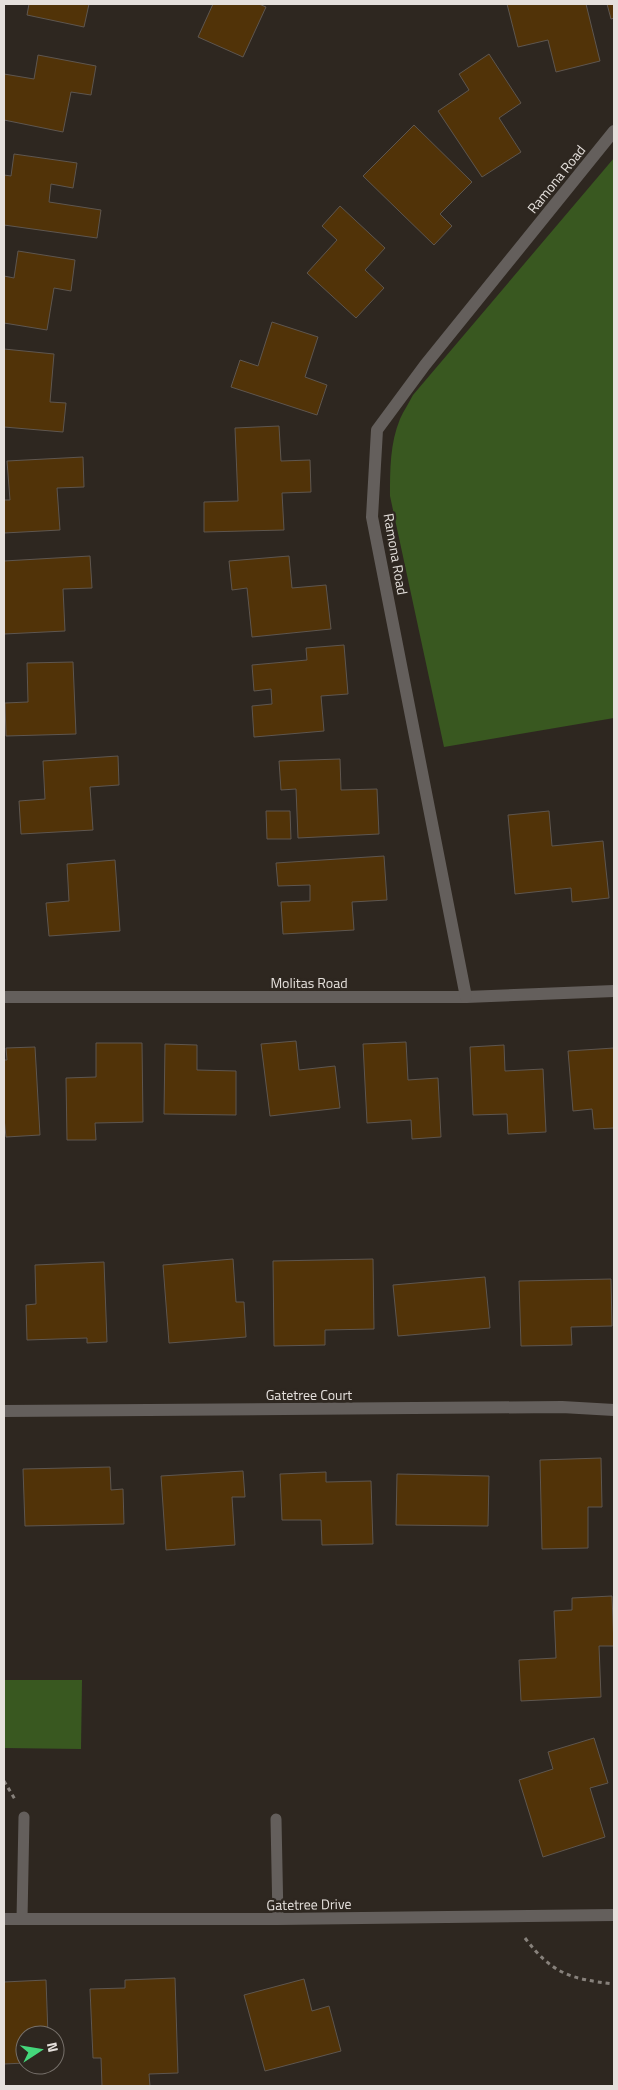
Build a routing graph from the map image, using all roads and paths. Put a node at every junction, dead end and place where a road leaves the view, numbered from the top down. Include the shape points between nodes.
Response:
1 (614, 132) edge
2 (614, 991) edge
3 (4, 997) edge
4 (466, 997) junction
5 (614, 1410) edge
6 (4, 1411) edge
7 (24, 1817) dead end
8 (276, 1819) dead end
9 (614, 1915) edge
10 (508, 1916) junction
11 (4, 1919) edge
12 (22, 1919) junction
13 (278, 1919) junction
14 (614, 1984) edge

1 - 4 street, Ramona Road via 425,365 377,430 372,517
2 - 4 street, Molitas Road
3 - 4 street, Molitas Road
5 - 6 street, Gatetree Court via 562,1407
7 - 12 lane
8 - 13 lane
9 - 10 street, Gatetree Drive
10 - 13 street, Gatetree Drive
10 - 14 path via 552,1968 569,1976
11 - 12 street, Gatetree Drive
12 - 13 street, Gatetree Drive

